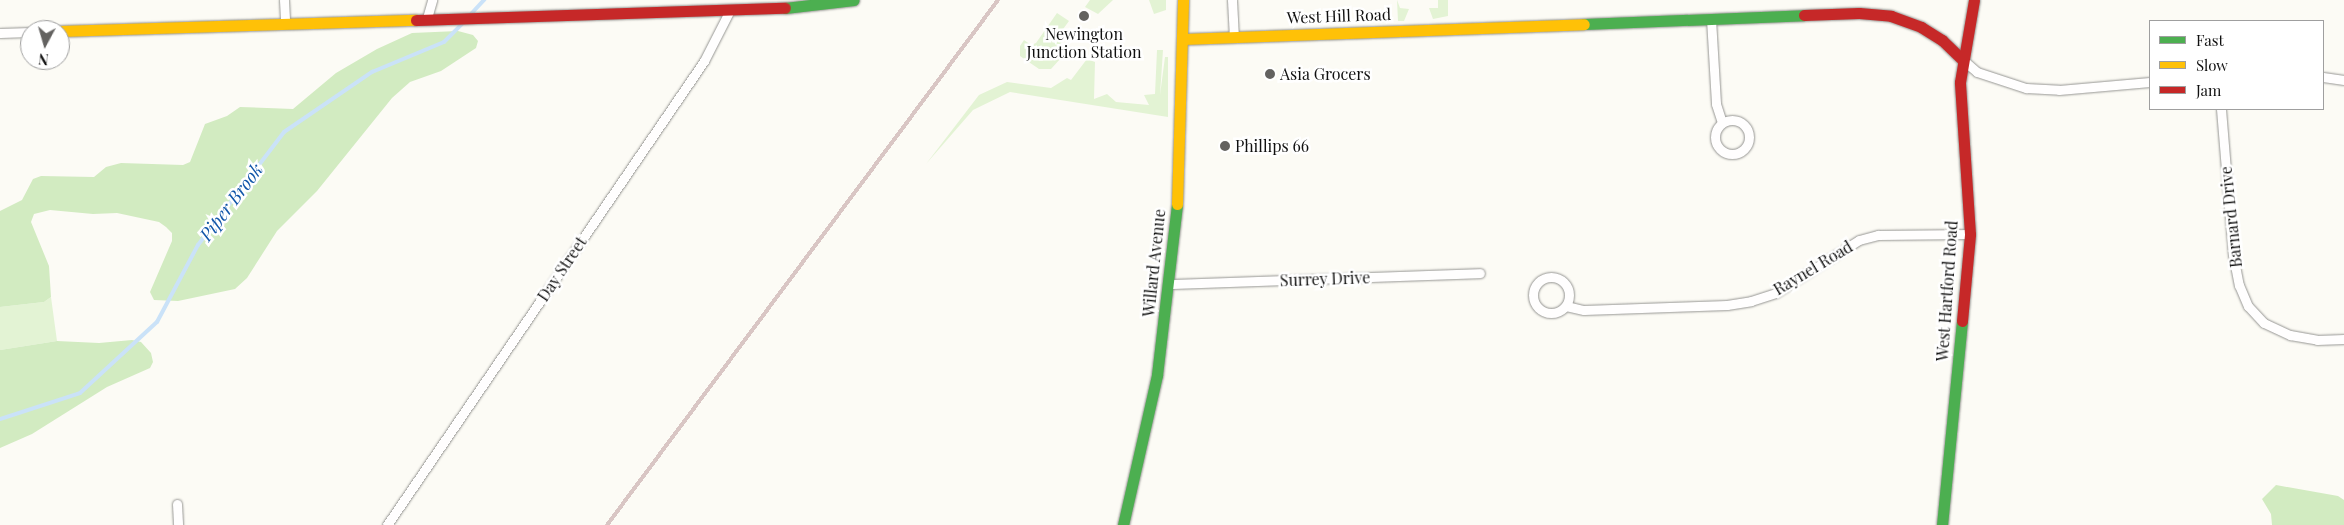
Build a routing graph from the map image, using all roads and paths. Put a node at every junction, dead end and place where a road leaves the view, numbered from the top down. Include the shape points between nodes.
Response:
1 (284, 0) edge
2 (432, 0) edge
3 (854, 0) edge
4 (1183, 0) edge
5 (1232, 0) edge
6 (1974, 0) edge
7 (730, 10) junction
8 (427, 18) junction
9 (1712, 19) junction
10 (284, 22) junction
11 (70, 30) edge
12 (20, 32) edge
13 (0, 33) edge
14 (1234, 37) junction
15 (1183, 39) junction
16 (1962, 59) junction
17 (2324, 76) edge
18 (2344, 80) edge
19 (2149, 82) edge
20 (2222, 110) edge
21 (1722, 123) dead end
22 (1970, 234) junction
23 (1480, 273) dead end
24 (1170, 284) junction
25 (1566, 306) junction
26 (2344, 338) edge
27 (178, 504) dead end
28 (178, 525) edge
29 (387, 525) edge
30 (1123, 525) edge
31 (1942, 525) edge

1 - 10 street
2 - 8 street
3 - 7 street via 813,7
4 - 15 street, Willard Avenue
5 - 14 street
6 - 16 street, West Hartford Road
7 - 8 street
7 - 29 street, Day Street via 704,61
8 - 10 street
9 - 14 street, West Hill Road
9 - 16 street, West Hill Road via 1859,13 1891,16 1921,27 1942,40
9 - 21 street via 1716,104
10 - 11 street
12 - 13 street
14 - 15 street, West Hill Road
15 - 24 street, Willard Avenue via 1180,172
16 - 19 street via 1977,72 2026,88 2059,90
16 - 22 street, West Hartford Road
17 - 18 street
20 - 26 street, Barnard Drive via 2233,255 2239,285 2248,306 2264,324 2290,336 2317,340
22 - 25 street, Raynel Road via 1878,235 1859,240 1776,293 1743,302 1584,310
22 - 31 street, West Hartford Road
23 - 24 street, Surrey Drive
24 - 30 street, Willard Avenue via 1157,375
25 - 25 street, Raynel Road via 1570,294 1566,283 1555,277 1538,282 1533,293 1539,309 1557,313
27 - 28 street

